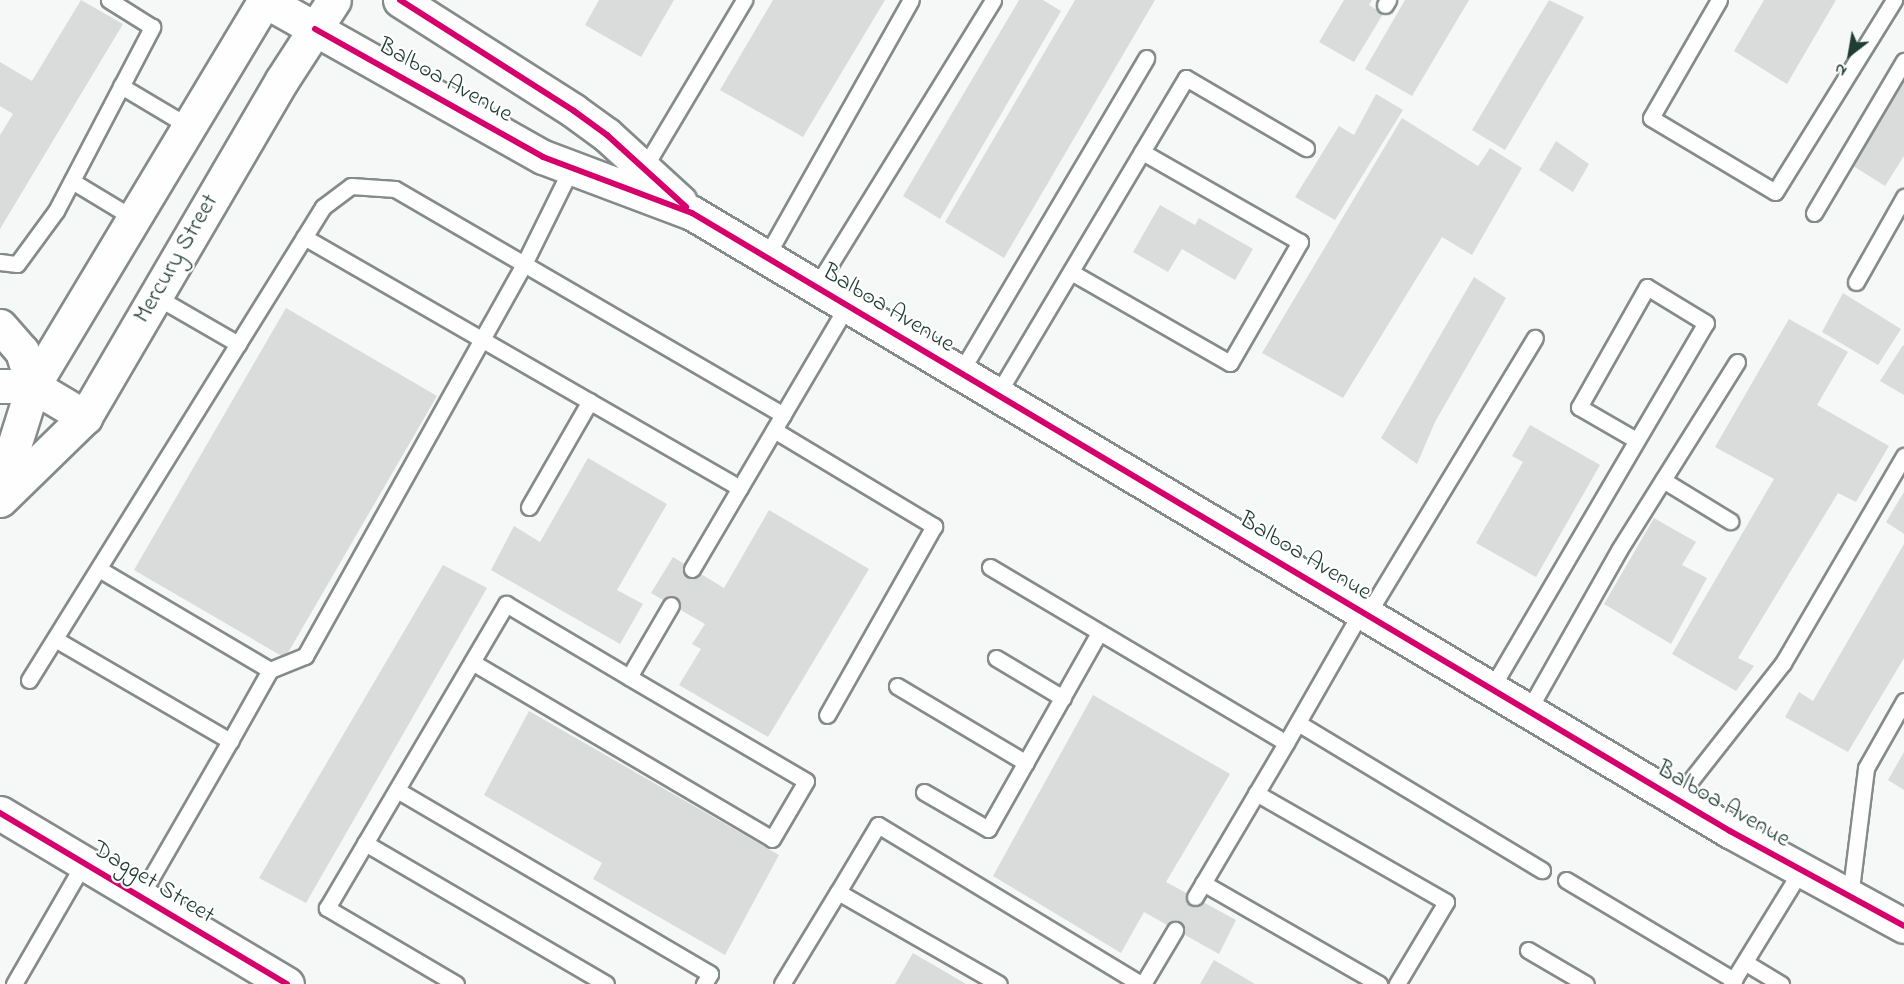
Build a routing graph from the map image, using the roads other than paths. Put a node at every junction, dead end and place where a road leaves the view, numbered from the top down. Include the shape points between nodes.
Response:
1 (109, 0) edge
2 (265, 0) edge
3 (334, 0) edge
4 (400, 0) edge
5 (744, 0) edge
6 (911, 0) edge
7 (993, 0) edge
8 (1719, 0) edge
9 (1894, 0) edge
10 (315, 29) junction
11 (1146, 58) dead end
12 (1904, 61) edge
13 (121, 86) junction
14 (188, 126) junction
15 (1306, 148) dead end
16 (1142, 152) junction
17 (572, 167) junction
18 (644, 168) junction
19 (72, 182) junction
20 (1904, 197) edge
21 (692, 213) junction
22 (1814, 213) dead end
23 (133, 218) junction
24 (304, 237) junction
25 (766, 257) junction
26 (0, 262) edge
27 (524, 264) junction
28 (1071, 272) junction
29 (1856, 282) dead end
30 (816, 288) junction
31 (155, 296) junction
32 (847, 306) junction
33 (0, 326) edge
34 (482, 338) junction
35 (1535, 338) dead end
36 (238, 344) junction
37 (1737, 362) dead end
38 (960, 373) junction
39 (0, 386) edge
40 (33, 386) junction
41 (997, 395) junction
42 (590, 401) junction
43 (783, 415) junction
44 (85, 417) junction
45 (774, 430) junction
46 (1636, 440) junction
47 (1904, 456) edge
48 (1663, 480) junction
49 (740, 488) junction
50 (0, 490) edge
51 (0, 501) edge
52 (529, 507) dead end
53 (1730, 521) dead end
54 (990, 567) dead end
55 (99, 569) junction
56 (692, 569) dead end
57 (671, 605) dead end
58 (1364, 614) junction
59 (1099, 633) junction
60 (55, 639) junction
61 (996, 658) dead end
62 (472, 662) junction
63 (270, 670) junction
64 (629, 677) junction
65 (29, 680) dead end
66 (897, 686) dead end
67 (1491, 689) junction
68 (1063, 698) junction
69 (1904, 701) edge
70 (1528, 711) junction
71 (827, 715) dead end
72 (1298, 723) junction
73 (230, 741) junction
74 (1286, 743) junction
75 (1026, 762) junction
76 (397, 790) junction
77 (924, 792) dead end
78 (1256, 793) junction
79 (1676, 799) junction
80 (0, 813) edge
81 (366, 843) junction
82 (84, 863) junction
83 (1542, 870) dead end
84 (1801, 870) junction
85 (1566, 880) dead end
86 (1203, 883) junction
87 (838, 892) junction
88 (140, 897) junction
89 (1194, 897) dead end
90 (1850, 897) junction
91 (1904, 926) edge
92 (1175, 930) dead end
93 (1528, 950) dead end
94 (1746, 963) junction
95 (1732, 982) edge
96 (14, 984) edge
97 (287, 984) edge
98 (456, 984) edge
99 (606, 984) edge
100 (704, 984) edge
101 (782, 984) edge
102 (999, 984) edge
103 (1142, 984) edge
104 (1378, 984) edge
105 (1397, 984) edge
106 (1586, 984) edge
107 (1781, 984) edge

1 - 13 lane via 152,27
2 - 10 main road, Balboa Avenue
2 - 14 main road
3 - 10 main road, Mercury Street
4 - 18 main road, Balboa Avenue via 537,85 607,135
5 - 18 lane
6 - 25 lane
7 - 30 lane
8 - 9 lane via 1651,118 1775,192
10 - 17 main road, Balboa Avenue via 543,157
10 - 31 main road, Mercury Street
11 - 38 lane
12 - 22 lane
13 - 14 lane
13 - 19 lane
14 - 23 main road
15 - 16 lane via 1186,78
16 - 28 lane
16 - 28 lane via 1300,242 1230,363
17 - 21 main road, Balboa Avenue
17 - 27 lane
18 - 21 main road, Balboa Avenue
19 - 23 lane
19 - 26 lane via 17,264
20 - 29 lane
21 - 25 main road, Balboa Avenue
23 - 40 main road
24 - 27 lane via 323,207 351,186 396,189
24 - 34 lane
24 - 36 lane
25 - 30 main road, Balboa Avenue
27 - 34 lane
27 - 43 lane
28 - 41 lane
30 - 32 main road, Balboa Avenue
31 - 36 lane
31 - 44 main road, Mercury Street
32 - 38 main road, Balboa Avenue
32 - 43 lane
33 - 40 main road via 22,351
34 - 42 lane
34 - 63 lane via 305,656
35 - 58 lane
36 - 55 lane
37 - 48 lane
38 - 41 main road, Balboa Avenue
39 - 40 main road
40 - 44 main road
40 - 50 main road
41 - 58 main road, Balboa Avenue
42 - 49 lane
42 - 52 lane
43 - 45 lane
44 - 51 main road, Mercury Street
45 - 49 lane
45 - 71 lane via 934,526
46 - 46 lane via 1706,323 1647,287 1579,406
46 - 67 lane
47 - 79 lane via 1783,663
48 - 53 lane
48 - 70 lane
49 - 56 lane
54 - 59 lane
55 - 60 lane
55 - 63 lane
57 - 64 lane
58 - 67 main road, Balboa Avenue
58 - 72 lane
59 - 68 lane
59 - 74 lane
60 - 65 lane
60 - 73 lane
61 - 68 lane
62 - 64 lane via 506,604
62 - 64 lane via 772,839 806,781
62 - 76 lane
63 - 73 lane
66 - 75 lane
67 - 70 main road, Balboa Avenue
68 - 75 lane
69 - 90 lane via 1866,768
70 - 79 main road, Balboa Avenue
72 - 74 lane
72 - 83 lane
73 - 88 lane
74 - 78 lane
75 - 77 lane via 988,829
76 - 81 lane
76 - 100 lane via 710,974
78 - 86 lane
78 - 105 lane via 1446,902
79 - 84 main road, Balboa Avenue
80 - 82 main road, Dagget Street
81 - 98 lane via 327,908
81 - 99 lane
82 - 88 main road, Dagget Street
82 - 96 lane
84 - 90 main road, Balboa Avenue
84 - 94 lane
85 - 95 lane
86 - 89 lane
86 - 104 lane
87 - 101 lane
87 - 102 lane
87 - 103 lane via 878,825
88 - 97 main road, Dagget Street
90 - 91 main road, Balboa Avenue
92 - 103 lane
93 - 106 lane
94 - 95 lane
94 - 107 lane

